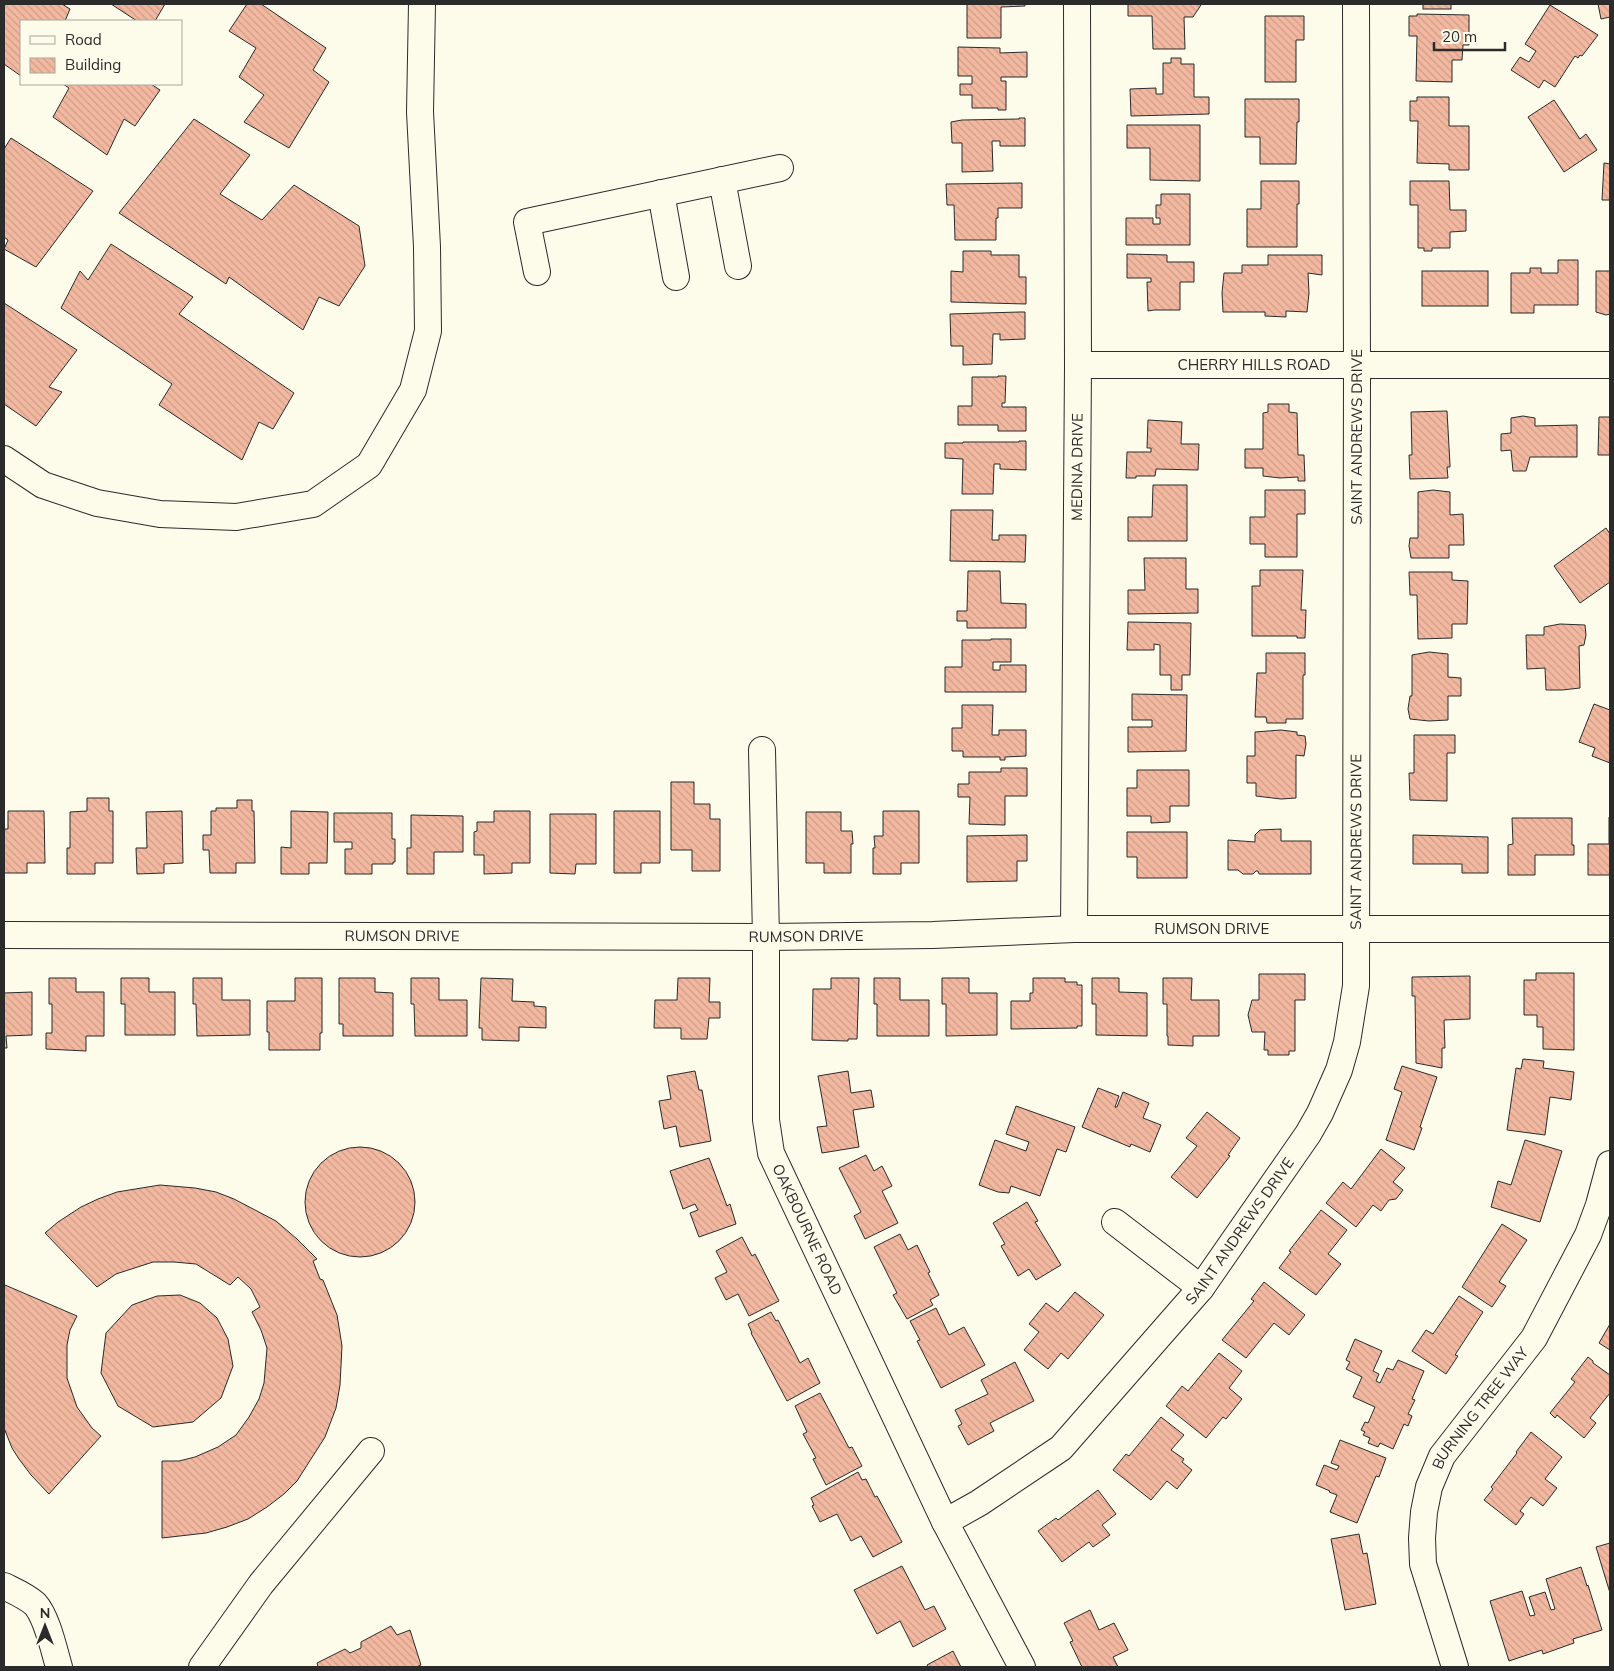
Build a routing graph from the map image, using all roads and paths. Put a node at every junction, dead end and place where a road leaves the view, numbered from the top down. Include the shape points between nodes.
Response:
1 (422, 4) edge
2 (1077, 4) edge
3 (1356, 4) edge
4 (780, 168) dead end
5 (722, 180) junction
6 (661, 193) junction
7 (738, 266) dead end
8 (537, 272) dead end
9 (676, 277) dead end
10 (1357, 364) junction
11 (1078, 365) junction
12 (1610, 365) edge
13 (4, 459) edge
14 (762, 750) dead end
15 (1074, 928) junction
16 (1356, 928) junction
17 (1610, 929) edge
18 (4, 935) edge
19 (766, 937) junction
20 (1610, 1164) edge
21 (1115, 1222) dead end
22 (1201, 1288) junction
23 (371, 1451) dead end
24 (945, 1522) junction
25 (4, 1586) edge
26 (60, 1667) edge
27 (202, 1667) edge
28 (1022, 1667) edge
29 (1455, 1667) edge

1 - 13 street via 420,112 428,331 413,390 369,465 313,504 236,517 160,514 97,503 43,485
2 - 11 street, MEDINA DRIVE
3 - 10 street, SAINT ANDREWS DRIVE
4 - 5 street
5 - 6 street
5 - 7 street
6 - 8 street via 527,222
6 - 9 street
10 - 11 street, CHERRY HILLS ROAD
10 - 12 street, CHERRY HILLS ROAD
10 - 16 street, SAINT ANDREWS DRIVE
11 - 15 street, MEDINA DRIVE
14 - 19 street, OAKBOURNE ROAD
15 - 16 street, RUMSON DRIVE
15 - 19 street, RUMSON DRIVE via 933,935
16 - 17 street, RUMSON DRIVE
16 - 22 street, SAINT ANDREWS DRIVE via 1356,986 1352,1014 1347,1042 1330,1092 1308,1134
18 - 19 street, RUMSON DRIVE
19 - 24 street, OAKBOURNE ROAD via 766,1120 771,1153
20 - 29 street, BURNING TREE WAY via 1588,1235 1534,1338 1442,1456 1430,1487 1424,1512 1423,1564
21 - 22 street
22 - 24 street, SAINT ANDREWS DRIVE via 1061,1448 979,1504
23 - 27 street via 261,1584
24 - 28 street, OAKBOURNE ROAD
25 - 26 street via 35,1604

